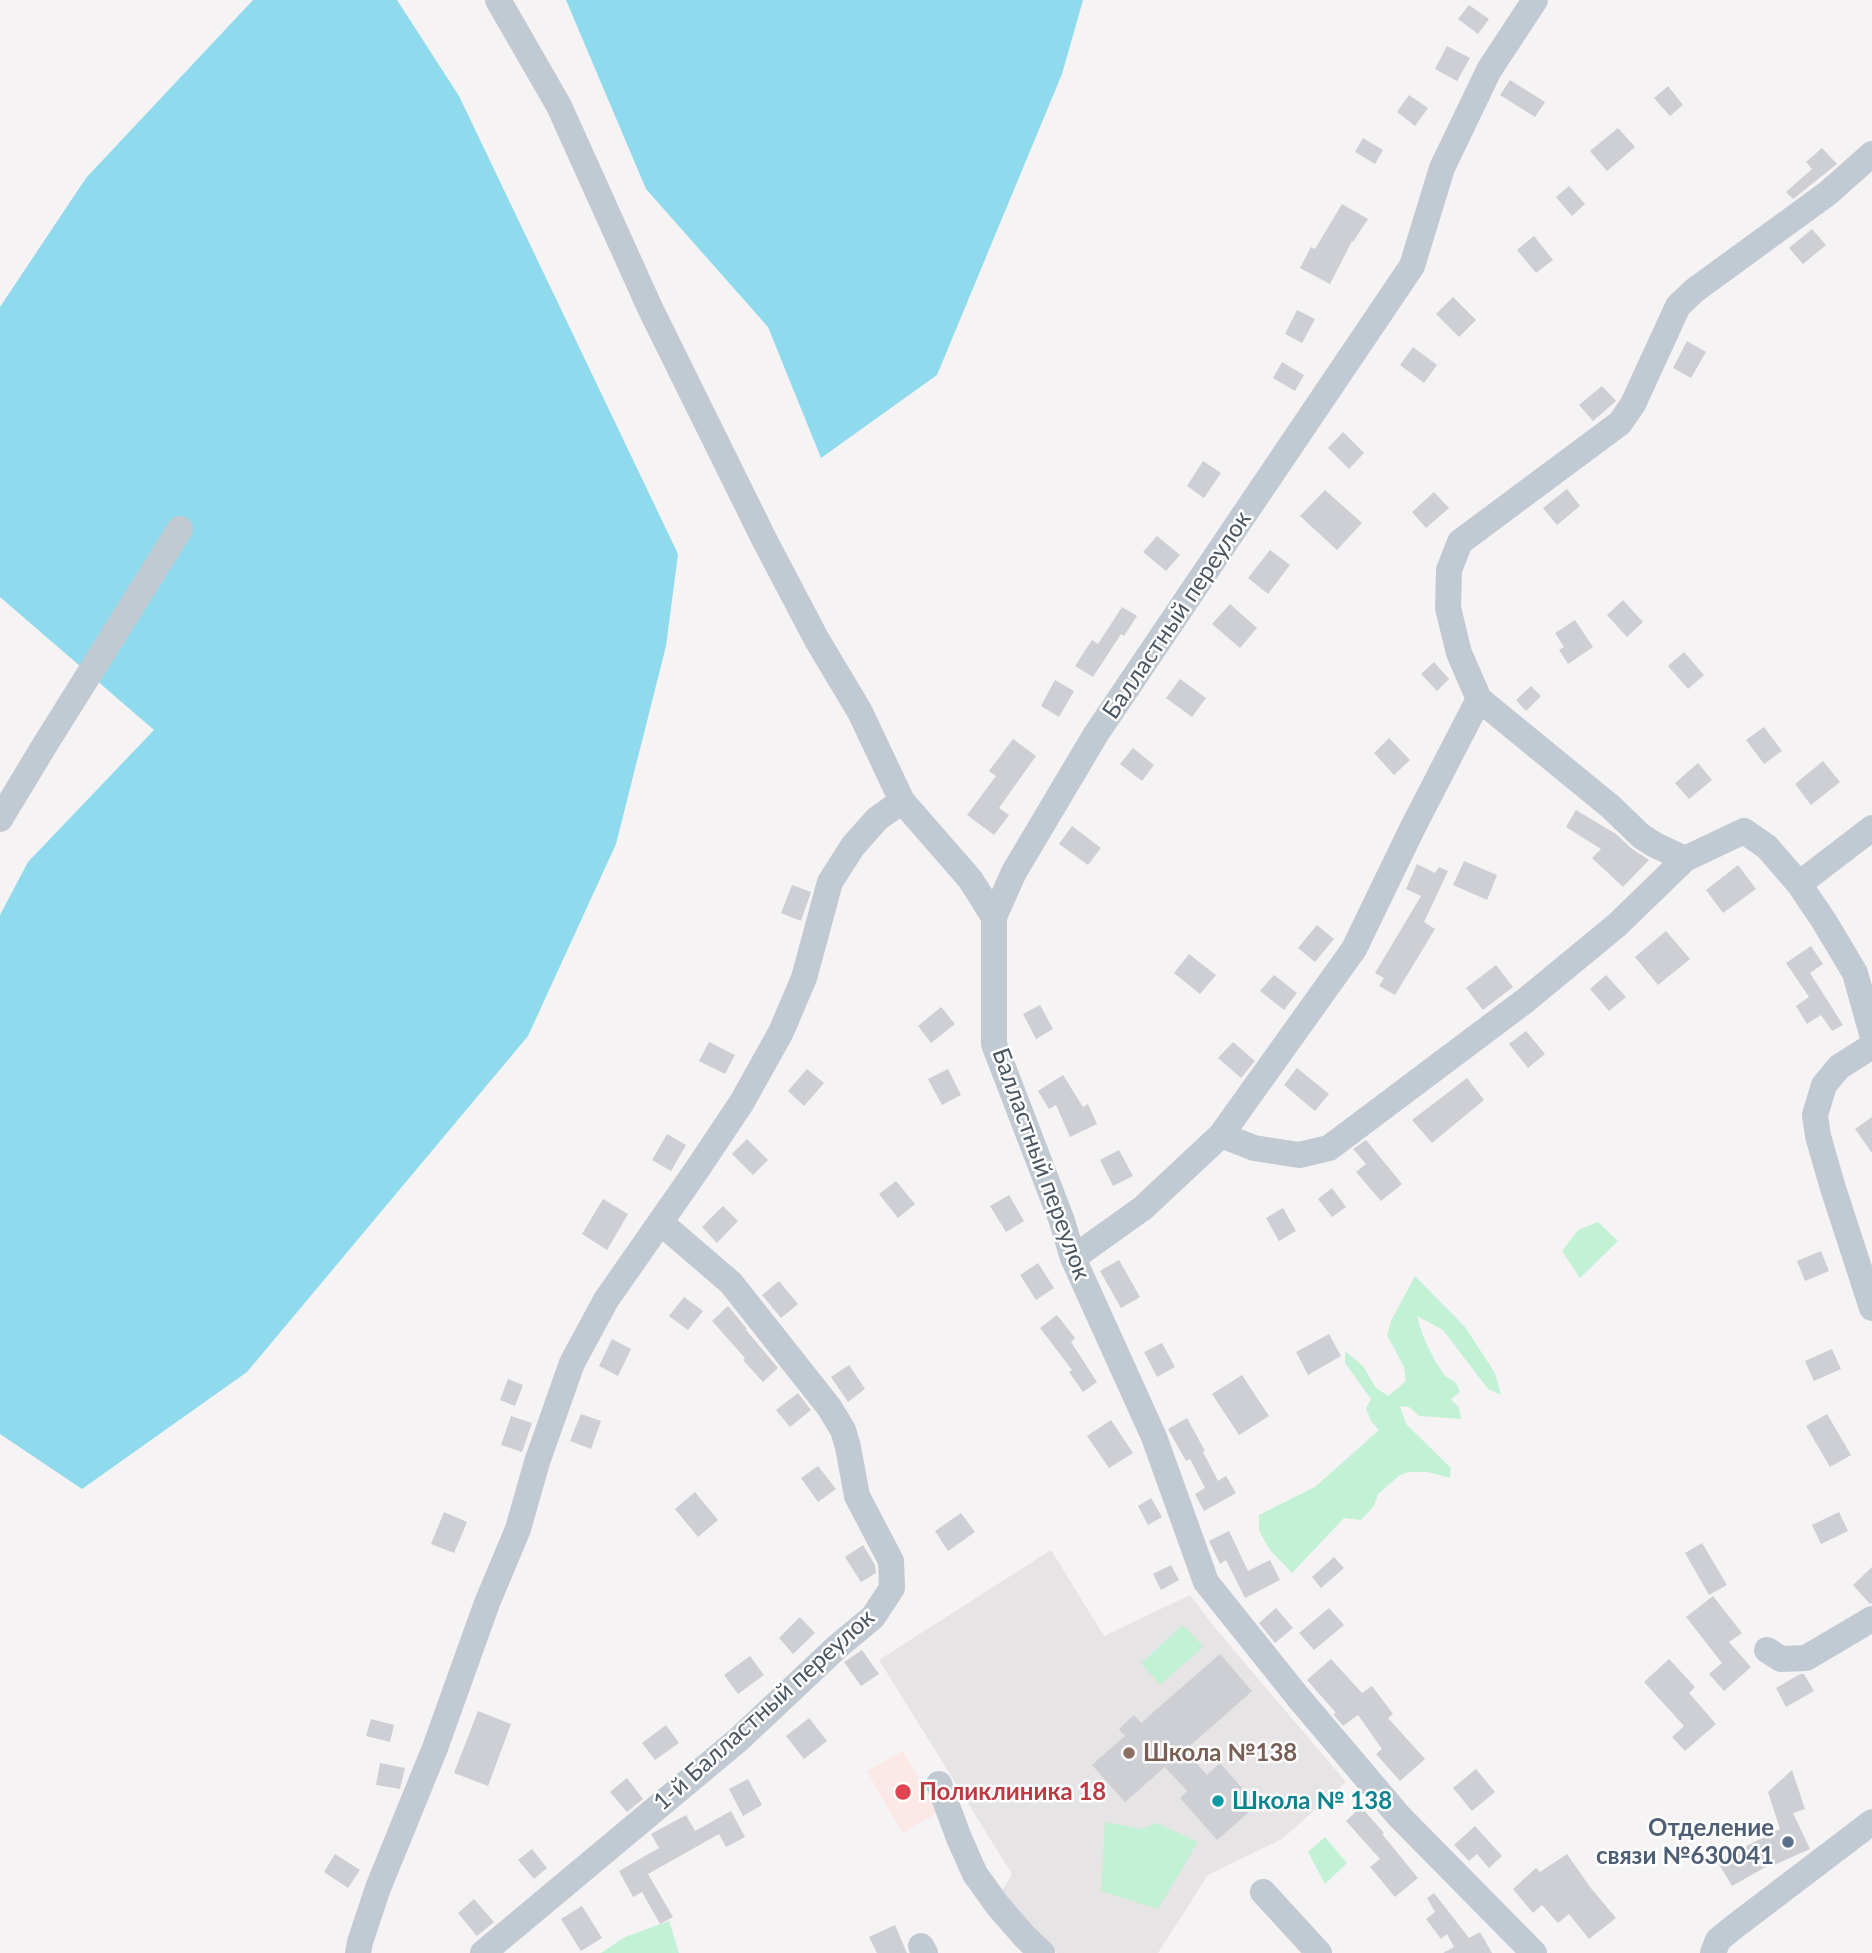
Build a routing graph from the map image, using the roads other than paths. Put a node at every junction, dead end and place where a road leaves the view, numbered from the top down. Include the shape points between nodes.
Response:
1 (498, 0) edge
2 (1535, 0) edge
3 (1872, 154) edge
4 (180, 529) dead end
5 (1479, 699) junction
6 (902, 801) junction
7 (0, 819) edge
8 (1872, 828) edge
9 (1685, 859) junction
10 (1799, 884) junction
11 (994, 917) junction
12 (1872, 1034) edge
13 (1872, 1046) edge
14 (1221, 1135) junction
15 (660, 1222) junction
16 (1073, 1258) junction
17 (1872, 1308) edge
18 (1872, 1619) edge
19 (1768, 1650) dead end
20 (939, 1784) dead end
21 (1872, 1822) edge
22 (1263, 1892) dead end
23 (358, 1953) edge
24 (483, 1953) edge
25 (1042, 1953) edge
26 (1319, 1953) edge
27 (1534, 1953) edge
28 (1713, 1953) edge

1 - 6 street via 558,106 650,308 765,541 860,712
2 - 11 street, Балластный переулок via 1489,70 1442,167 1412,266 1096,734 1014,872
3 - 5 street via 1828,193 1678,306 1620,423 1460,542 1449,570 1448,608 1459,653
4 - 7 street
5 - 9 street via 1641,836
5 - 14 street via 1354,949
6 - 11 street via 970,879
6 - 15 street via 877,819 853,846 830,882 804,978 781,1032 742,1102
8 - 10 street
9 - 10 street via 1744,831 1767,847
9 - 14 street via 1617,925 1526,1000 1329,1148 1299,1155 1254,1148
10 - 12 street via 1855,973
11 - 16 street, Балластный переулок via 994,1044
13 - 17 street via 1839,1067 1825,1086 1815,1115 1832,1185
14 - 16 street via 1143,1208
15 - 23 street via 606,1300 572,1363 517,1530 378,1888
15 - 24 street, 1-й Балластный переулок via 731,1283 829,1407 843,1430 857,1496 891,1561 892,1588 873,1618 738,1740
16 - 27 street, Балластный переулок via 1154,1437 1206,1582 1398,1815
18 - 19 street via 1806,1658 1781,1659
20 - 25 street via 975,1874
21 - 28 street via 1718,1940
22 - 26 street

